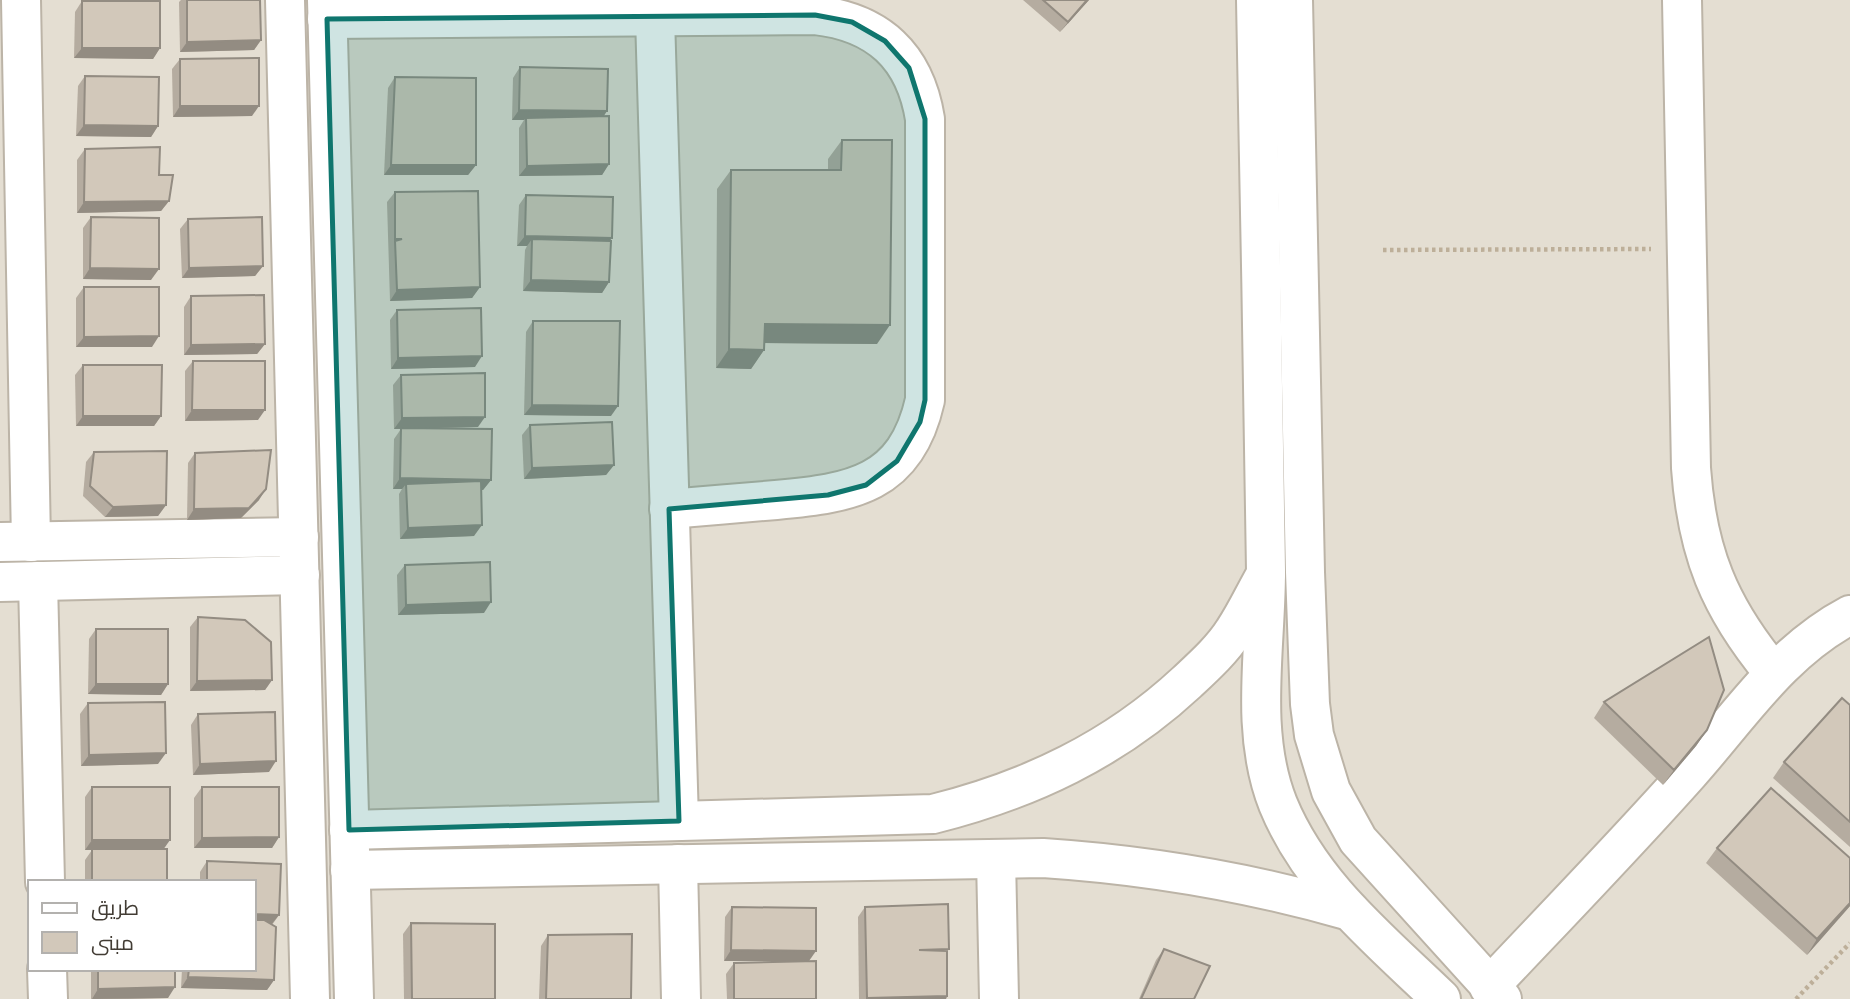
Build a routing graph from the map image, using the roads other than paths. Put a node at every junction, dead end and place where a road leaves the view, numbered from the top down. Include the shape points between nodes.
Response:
1 (21, 0) edge
2 (285, 0) edge
3 (1256, 0) edge
4 (1293, 0) edge
5 (1682, 0) edge
6 (327, 10) edge
7 (655, 16) junction
8 (13, 276) edge
9 (669, 509) junction
10 (299, 537) junction
11 (15, 542) edge
12 (1305, 572) junction
13 (1266, 574) junction
14 (300, 575) junction
15 (38, 581) junction
16 (0, 582) edge
17 (1850, 615) edge
18 (1773, 672) junction
19 (679, 821) junction
20 (349, 830) junction
21 (996, 859) junction
22 (678, 864) junction
23 (350, 870) junction
24 (45, 880) edge
25 (1350, 911) junction
26 (47, 971) edge
27 (1496, 993) edge
28 (48, 999) edge
29 (310, 999) edge
30 (354, 999) edge
31 (681, 999) edge
32 (999, 999) edge
33 (1441, 999) edge

1 - 8 street
2 - 10 street
3 - 13 street
4 - 12 street
5 - 18 street via 1694,513 1704,557 1721,598 1744,637
6 - 7 street
6 - 20 street
7 - 9 street
7 - 9 street via 815,15 852,22 898,54 917,84 925,119 925,401 911,443 882,474 847,492
8 - 11 street
9 - 19 street
10 - 11 street
10 - 14 street
12 - 13 street
12 - 27 street via 1310,704 1331,791 1343,817 1376,862
13 - 19 street via 1234,632 1173,695 1104,747 1021,788 933,814
13 - 25 street via 1262,705 1268,770 1290,831 1327,887
14 - 15 street
14 - 29 street
15 - 16 street
15 - 24 street
17 - 18 street via 1806,642
18 - 27 street
19 - 20 street
20 - 23 street
21 - 22 street
21 - 25 street via 1119,863 1194,873
21 - 32 street
22 - 23 street
22 - 31 street
23 - 30 street
25 - 33 street
26 - 28 street

